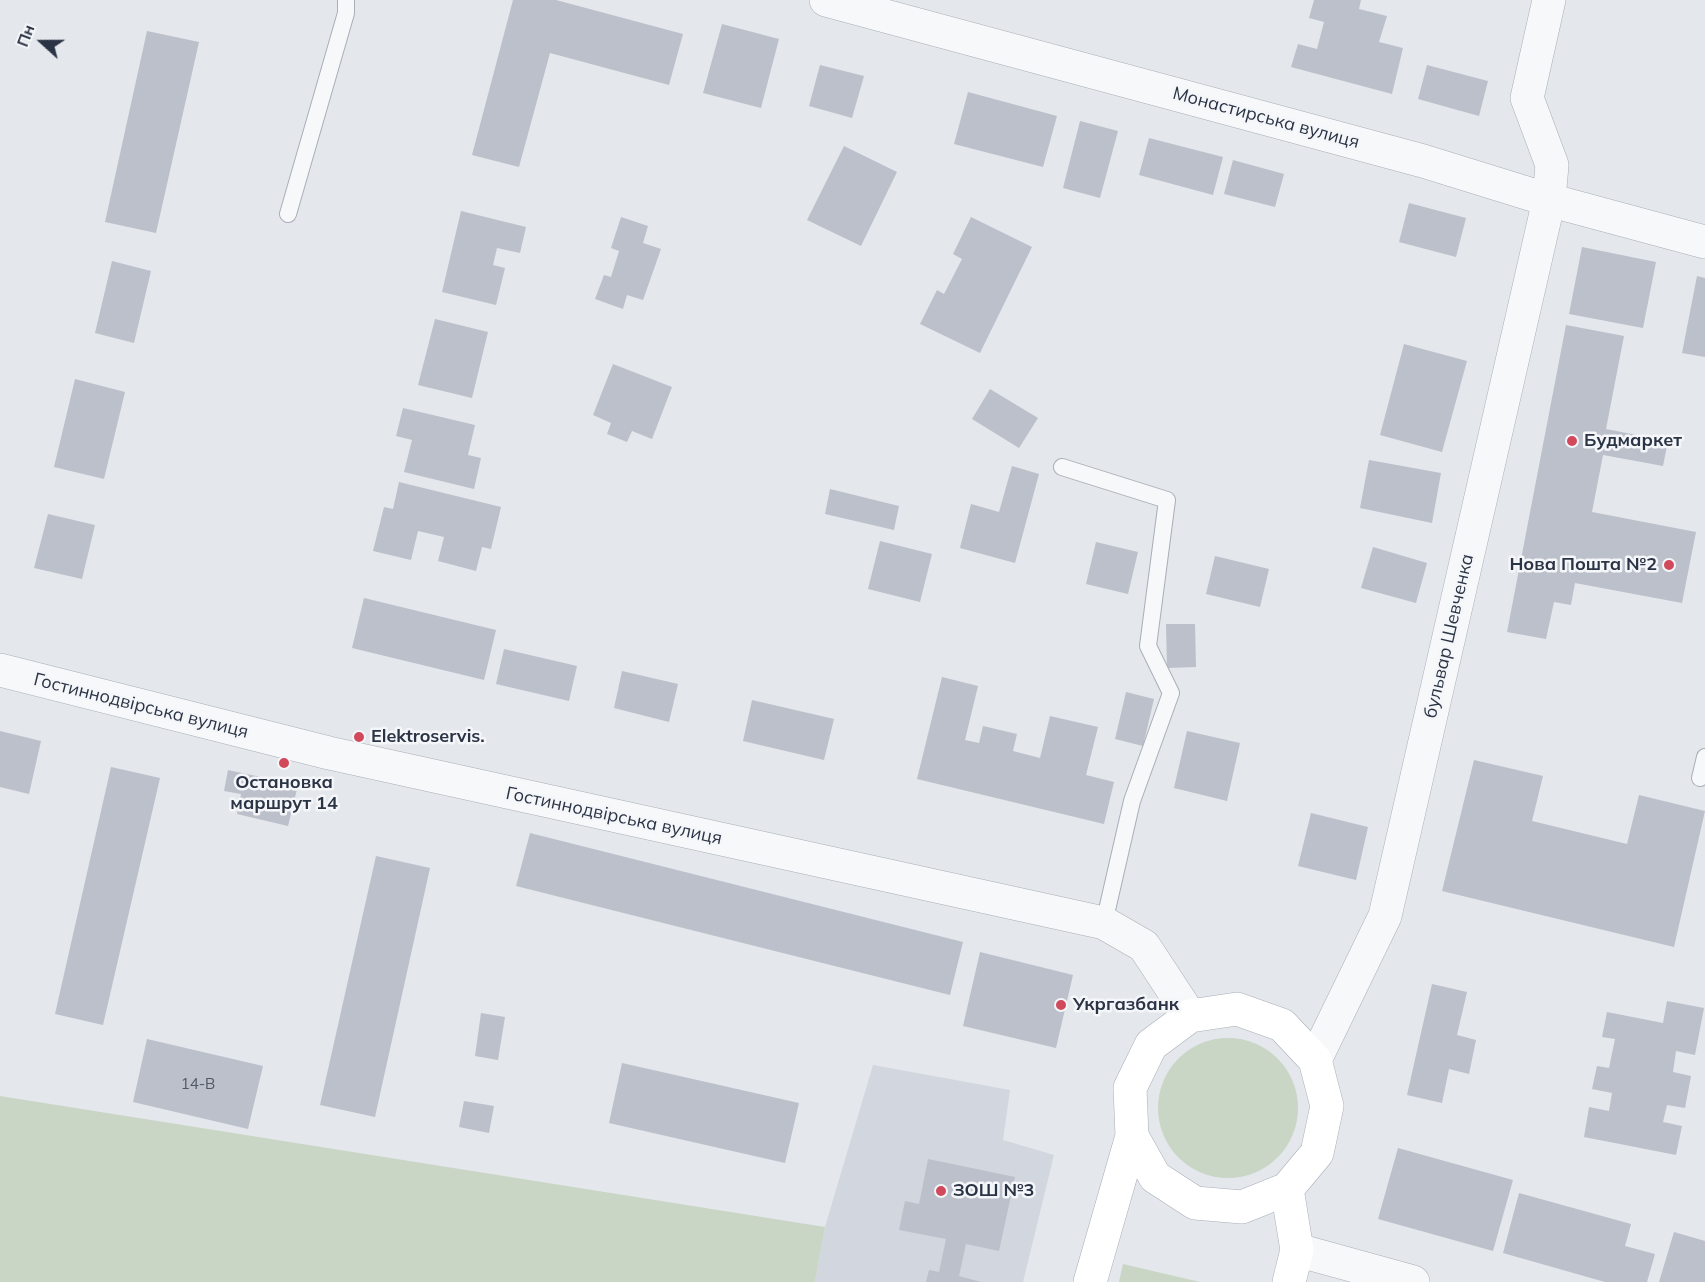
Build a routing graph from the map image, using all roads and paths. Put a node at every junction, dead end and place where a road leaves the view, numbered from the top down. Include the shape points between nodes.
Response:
1 (346, 0) edge
2 (826, 0) edge
3 (1549, 0) edge
4 (1549, 200) junction
5 (288, 214) dead end
6 (1705, 242) edge
7 (1062, 466) dead end
8 (0, 670) edge
9 (1705, 757) edge
10 (1700, 778) dead end
11 (1104, 923) junction
12 (1190, 1016) junction
13 (1315, 1060) junction
14 (1132, 1136) junction
15 (1287, 1190) junction
16 (1297, 1250) junction
17 (1090, 1282) edge
18 (1289, 1282) edge
19 (1413, 1282) edge

1 - 5 lane via 346,14
2 - 4 street, Монастирська вулиця via 1423,161
3 - 4 street, бульвар Шевченка via 1527,98 1552,165
4 - 6 street, Монастирська вулиця
4 - 13 street, бульвар Шевченка via 1385,916
7 - 11 lane via 1167,500 1148,646 1171,693 1132,801
8 - 11 street, Гостиннодвірська вулиця via 329,753
9 - 10 lane
11 - 12 street, Гостиннодвірська вулиця via 1144,946
12 - 13 main road via 1237,1009 1282,1025
12 - 14 main road via 1151,1045 1130,1088
13 - 15 main road via 1328,1106 1317,1153
14 - 15 main road via 1155,1177 1195,1203 1242,1207
14 - 17 main road
15 - 16 main road
16 - 18 main road
16 - 19 street

